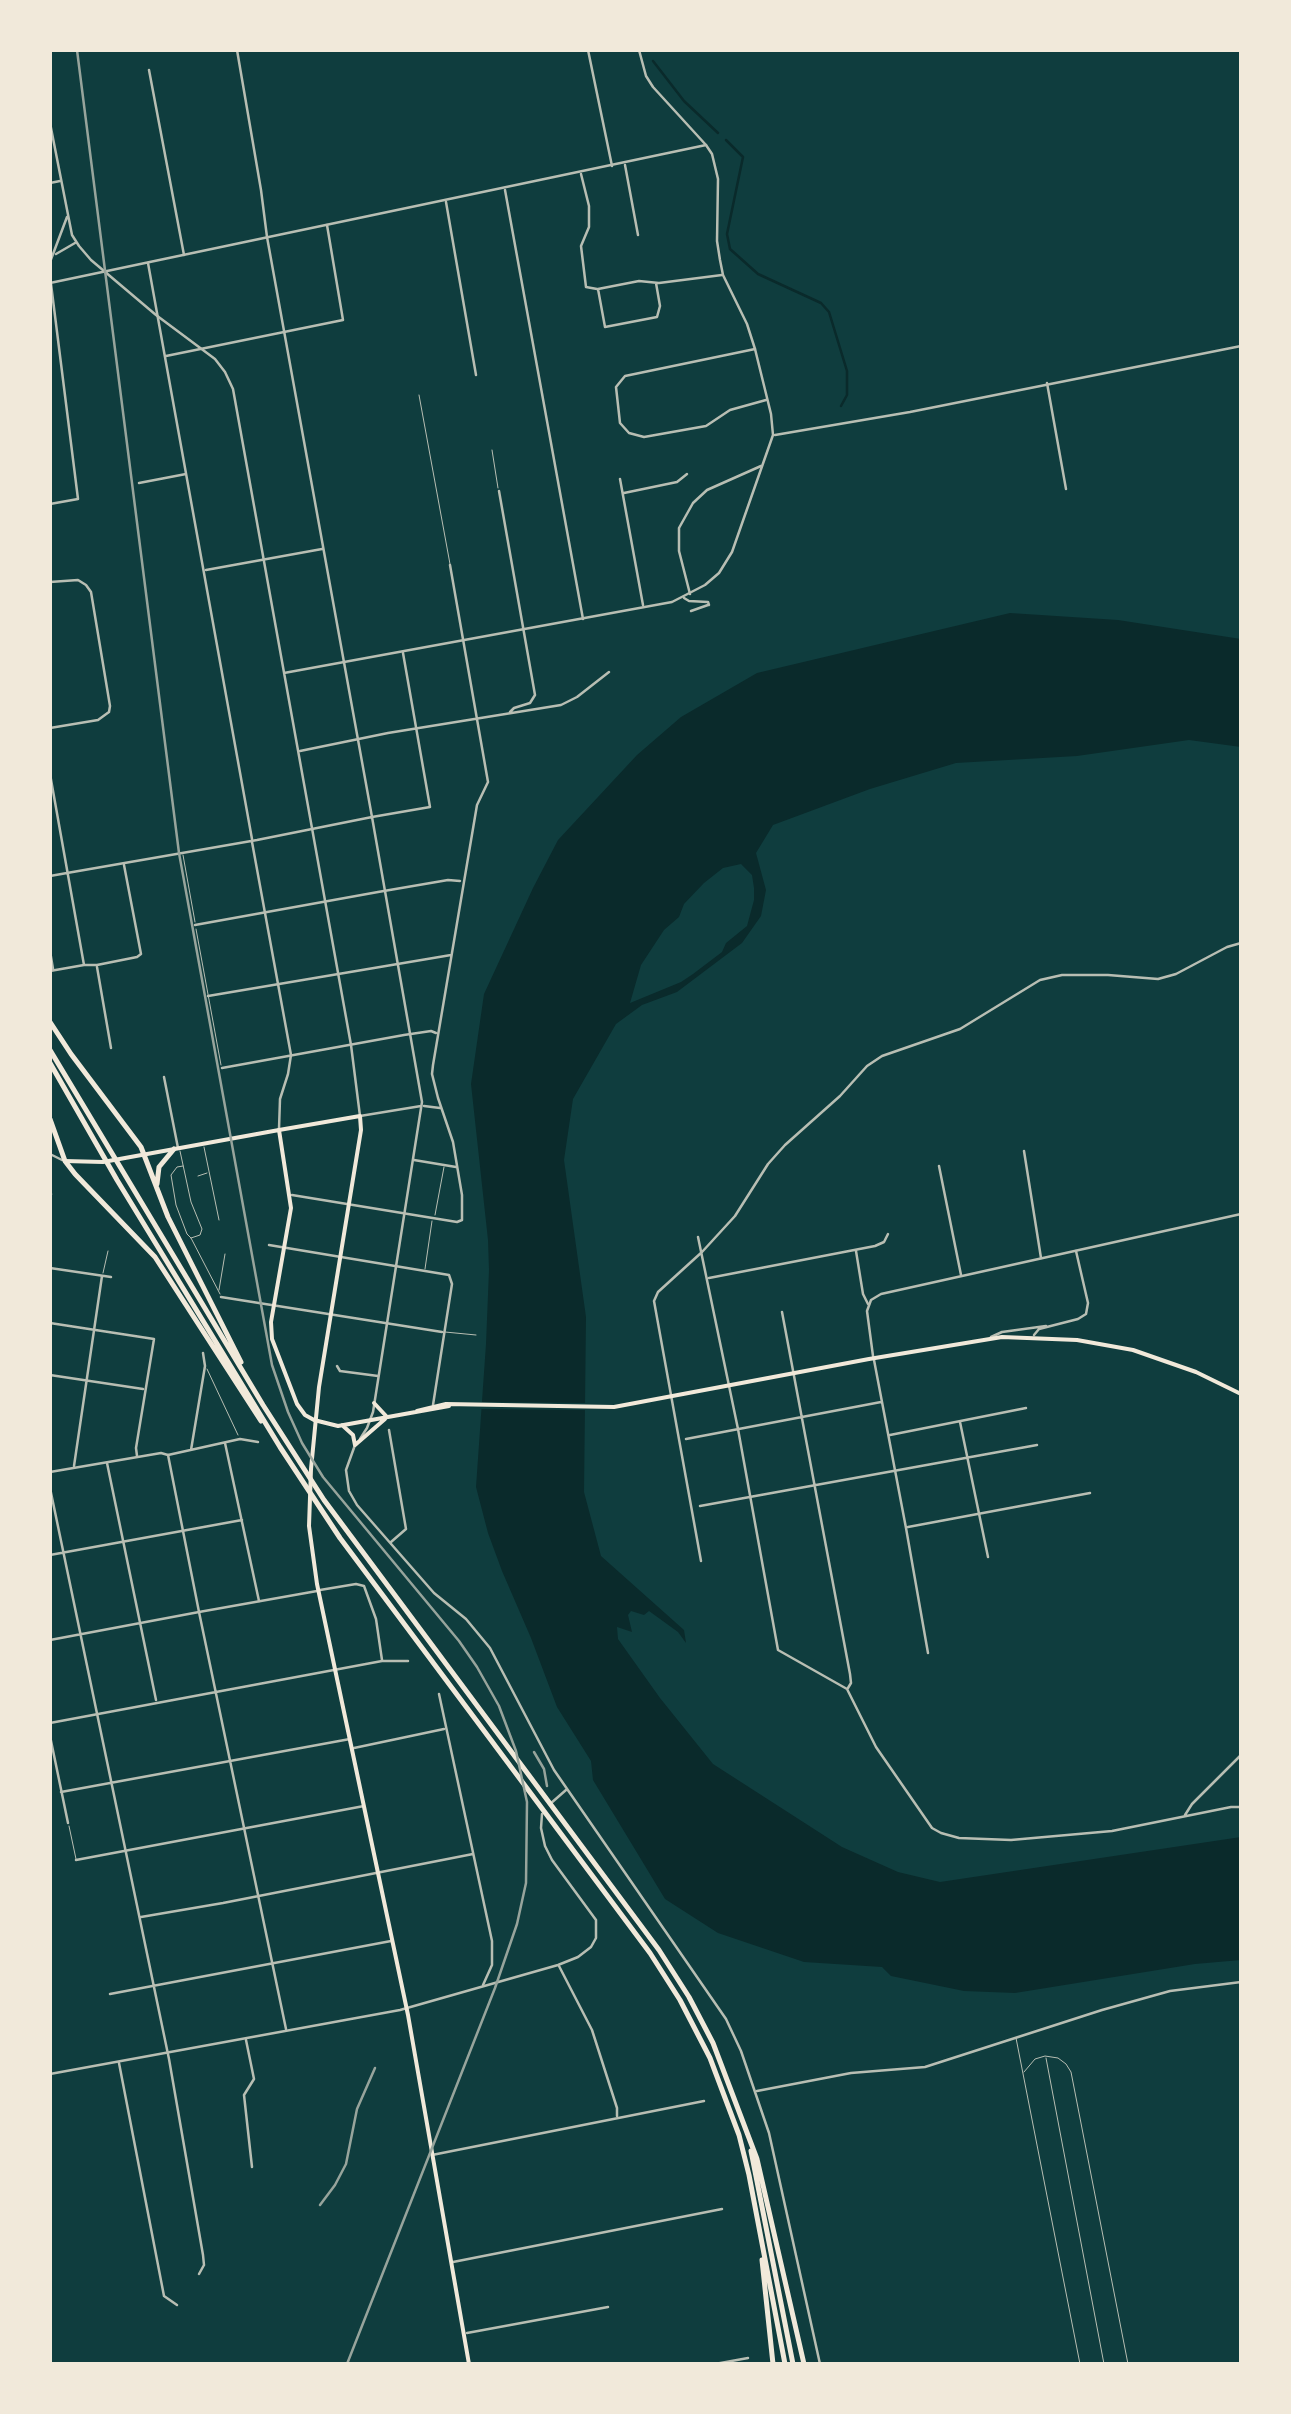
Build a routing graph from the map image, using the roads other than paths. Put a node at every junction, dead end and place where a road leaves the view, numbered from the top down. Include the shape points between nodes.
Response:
1 (236, 50) edge
2 (588, 50) edge
3 (639, 50) edge
4 (150, 70) dead end
5 (50, 123) edge
6 (706, 145) junction
7 (624, 163) junction
8 (612, 166) junction
9 (580, 172) junction
10 (61, 181) junction
11 (50, 183) edge
12 (505, 188) junction
13 (446, 200) junction
14 (68, 215) junction
15 (326, 225) junction
16 (638, 234) dead end
17 (267, 237) junction
18 (76, 242) junction
19 (184, 254) junction
20 (54, 255) junction
21 (50, 262) edge
22 (148, 262) junction
23 (106, 272) junction
24 (723, 275) junction
25 (50, 282) edge
26 (656, 283) junction
27 (598, 289) junction
28 (156, 315) junction
29 (284, 333) junction
30 (52, 346) edge
31 (58, 346) junction
32 (1241, 346) edge
33 (201, 348) junction
34 (755, 349) junction
35 (164, 356) junction
36 (476, 375) dead end
37 (1047, 384) junction
38 (419, 395) dead end
39 (768, 400) junction
40 (773, 435) junction
41 (492, 450) dead end
42 (762, 466) junction
43 (186, 474) junction
44 (687, 474) dead end
45 (620, 479) dead end
46 (139, 483) dead end
47 (1066, 489) dead end
48 (499, 491) joint
49 (623, 493) junction
50 (50, 504) edge
51 (323, 549) junction
52 (263, 560) junction
53 (450, 565) joint
54 (203, 570) junction
55 (50, 582) edge
56 (690, 594) junction
57 (684, 598) junction
58 (644, 608) junction
59 (691, 611) dead end
60 (583, 619) junction
61 (524, 630) junction
62 (464, 641) junction
63 (403, 652) junction
64 (344, 662) junction
65 (609, 672) dead end
66 (284, 673) junction
67 (508, 714) junction
68 (478, 718) junction
69 (50, 728) edge
70 (418, 728) junction
71 (357, 740) junction
72 (298, 751) junction
73 (50, 774) edge
74 (372, 816) junction
75 (312, 829) junction
76 (252, 840) junction
77 (181, 853) junction
78 (124, 863) junction
79 (67, 873) junction
80 (50, 876) edge
81 (463, 880) junction
82 (385, 891) junction
83 (325, 902) junction
84 (265, 912) junction
85 (195, 926) junction
86 (1241, 943) edge
87 (50, 951) edge
88 (452, 955) junction
89 (398, 964) junction
90 (84, 965) junction
91 (97, 966) junction
92 (52, 970) edge
93 (338, 974) junction
94 (278, 984) junction
95 (208, 996) junction
96 (50, 1022) edge
97 (437, 1033) junction
98 (410, 1034) junction
99 (350, 1044) junction
100 (110, 1048) dead end
101 (50, 1050) edge
102 (290, 1055) junction
103 (50, 1063) edge
104 (222, 1068) joint
105 (164, 1077) dead end
106 (422, 1106) junction
107 (442, 1109) junction
108 (360, 1116) junction
109 (50, 1123) edge
110 (279, 1130) junction
111 (204, 1144) junction
112 (103, 1146) junction
113 (176, 1148) junction
114 (1024, 1151) dead end
115 (50, 1154) edge
116 (145, 1154) junction
117 (414, 1160) junction
118 (65, 1161) junction
119 (444, 1165) junction
120 (183, 1166) junction
121 (939, 1166) dead end
122 (457, 1167) junction
123 (210, 1172) junction
124 (198, 1176) dead end
125 (158, 1192) junction
126 (291, 1195) junction
127 (348, 1204) junction
128 (405, 1213) junction
129 (1241, 1214) edge
130 (434, 1218) junction
131 (219, 1220) dead end
132 (888, 1234) dead end
133 (698, 1237) dead end
134 (191, 1238) junction
135 (269, 1245) dead end
136 (284, 1247) junction
137 (856, 1250) junction
138 (1076, 1250) junction
139 (108, 1251) dead end
140 (702, 1252) junction
141 (225, 1254) dead end
142 (340, 1256) junction
143 (1041, 1258) junction
144 (397, 1266) junction
145 (50, 1268) edge
146 (425, 1271) junction
147 (961, 1275) junction
148 (102, 1276) junction
149 (111, 1278) dead end
150 (707, 1278) junction
151 (220, 1295) junction
152 (274, 1304) junction
153 (868, 1304) junction
154 (782, 1312) dead end
155 (331, 1315) junction
156 (50, 1323) edge
157 (388, 1324) junction
158 (1048, 1326) junction
159 (95, 1329) junction
160 (444, 1332) junction
161 (476, 1335) dead end
162 (1033, 1337) junction
163 (985, 1340) junction
164 (203, 1353) dead end
165 (874, 1358) junction
166 (205, 1366) junction
167 (337, 1366) dead end
168 (246, 1374) junction
169 (794, 1374) junction
170 (50, 1376) edge
171 (379, 1376) junction
172 (88, 1381) junction
173 (729, 1386) junction
174 (144, 1390) junction
175 (1239, 1393) edge
176 (670, 1398) junction
177 (882, 1402) junction
178 (374, 1403) junction
179 (454, 1405) junction
180 (432, 1406) junction
181 (1026, 1408) dead end
182 (417, 1411) junction
183 (387, 1416) junction
184 (802, 1417) junction
185 (370, 1420) junction
186 (960, 1421) junction
187 (342, 1425) junction
188 (738, 1429) junction
189 (389, 1430) joint
190 (888, 1436) junction
191 (686, 1439) dead end
192 (240, 1440) junction
193 (225, 1442) junction
194 (258, 1442) dead end
195 (355, 1445) junction
196 (1038, 1445) dead end
197 (280, 1447) junction
198 (190, 1450) junction
199 (168, 1455) junction
200 (137, 1457) junction
201 (967, 1458) junction
202 (106, 1462) junction
203 (74, 1468) junction
204 (896, 1470) junction
205 (50, 1472) edge
206 (814, 1485) junction
207 (50, 1488) edge
208 (1090, 1493) dead end
209 (749, 1497) junction
210 (700, 1506) dead end
211 (978, 1516) junction
212 (242, 1520) junction
213 (906, 1528) junction
214 (182, 1531) junction
215 (122, 1542) junction
216 (390, 1543) junction
217 (63, 1552) junction
218 (50, 1555) edge
219 (988, 1557) dead end
220 (700, 1561) dead end
221 (318, 1591) junction
222 (258, 1602) junction
223 (199, 1612) junction
224 (140, 1623) junction
225 (80, 1634) junction
226 (50, 1640) edge
227 (928, 1653) dead end
228 (382, 1661) junction
229 (408, 1661) dead end
230 (335, 1670) junction
231 (847, 1689) junction
232 (216, 1692) junction
233 (440, 1694) dead end
234 (156, 1703) junction
235 (96, 1714) junction
236 (50, 1723) edge
237 (446, 1729) junction
238 (50, 1736) edge
239 (350, 1739) junction
240 (352, 1748) junction
241 (1241, 1755) edge
242 (230, 1761) junction
243 (111, 1783) junction
244 (568, 1788) junction
245 (62, 1792) junction
246 (364, 1806) junction
247 (1241, 1807) edge
248 (1185, 1816) junction
249 (68, 1823) joint
250 (245, 1828) junction
251 (125, 1851) junction
252 (473, 1854) junction
253 (76, 1860) joint
254 (378, 1872) junction
255 (258, 1896) junction
256 (139, 1918) junction
257 (392, 1941) junction
258 (272, 1962) junction
259 (558, 1965) junction
260 (1241, 1982) edge
261 (153, 1984) junction
262 (482, 1986) junction
263 (110, 1994) dead end
264 (407, 2008) junction
265 (287, 2031) junction
266 (1016, 2037) junction
267 (246, 2038) junction
268 (168, 2052) junction
269 (1045, 2056) junction
270 (118, 2061) junction
271 (1024, 2072) junction
272 (50, 2074) edge
273 (756, 2091) junction
274 (704, 2101) dead end
275 (742, 2117) junction
276 (617, 2119) junction
277 (432, 2155) junction
278 (252, 2167) dead end
279 (722, 2209) dead end
280 (761, 2242) junction
281 (451, 2262) junction
282 (199, 2274) dead end
283 (178, 2304) dead end
284 (608, 2306) dead end
285 (464, 2334) junction
286 (748, 2358) dead end
287 (469, 2364) edge
288 (715, 2364) edge
289 (774, 2364) edge
290 (786, 2364) edge
291 (794, 2364) edge
292 (804, 2364) edge
293 (820, 2364) edge
294 (1080, 2364) edge
295 (1104, 2364) edge
296 (1128, 2364) edge

1 - 17 street
2 - 8 street
3 - 6 street via 653,87
4 - 19 street
5 - 10 street
6 - 7 street
6 - 24 street via 718,179
7 - 8 street
7 - 16 street
8 - 9 street
9 - 12 street
9 - 27 street via 589,206 581,246 586,287
10 - 11 street
10 - 14 street
12 - 13 street
12 - 60 street
13 - 15 street
13 - 36 street
14 - 18 street
14 - 20 street
15 - 17 street
15 - 29 street via 343,320
17 - 19 street
17 - 29 street
18 - 20 street
18 - 23 street
19 - 22 street
20 - 21 street
22 - 23 street
22 - 28 street
23 - 25 street
23 - 28 street
24 - 26 street
24 - 34 street
25 - 31 street
26 - 27 street
26 - 27 street via 658,316 605,327
28 - 33 street
28 - 35 street
29 - 33 street
29 - 51 street
30 - 31 street
31 - 50 street via 78,499
32 - 37 street
33 - 35 street
33 - 52 street via 233,389
34 - 39 street
34 - 39 street via 626,376 616,387 620,423 644,437 706,426 730,410
35 - 43 street
37 - 40 street
37 - 47 street
38 - 53 lane
39 - 40 street
40 - 42 street
41 - 48 lane
42 - 56 street via 732,552 719,573
42 - 56 street via 693,503 679,528 678,551
43 - 46 street
43 - 54 street
44 - 49 street
45 - 49 street
48 - 61 street
49 - 58 street
51 - 52 street
51 - 64 street
52 - 54 street
52 - 66 street
53 - 62 street
54 - 76 street
55 - 69 street via 78,580 91,592 110,706 104,718
56 - 57 street
57 - 58 street
57 - 59 street via 710,605
58 - 60 street
60 - 61 street
61 - 62 street
61 - 67 street via 535,695
62 - 63 street
62 - 68 street
63 - 64 street
63 - 70 street
64 - 66 street
64 - 71 street
65 - 67 street via 561,705
66 - 72 street
67 - 68 street
68 - 70 street
68 - 81 street via 488,782
70 - 71 street
70 - 74 street via 430,807
71 - 72 street
71 - 74 street
72 - 75 street
73 - 79 street
74 - 75 street
74 - 82 street
75 - 76 street
75 - 83 street
76 - 77 street
76 - 84 street
77 - 78 street
77 - 85 lane
78 - 79 street
78 - 91 street via 141,954
79 - 80 street
79 - 90 street
81 - 82 street
81 - 88 street
82 - 83 street
82 - 89 street
83 - 84 street
83 - 93 street
84 - 85 street
84 - 94 street
85 - 95 lane
86 - 140 street via 1158,979 1040,980 960,1029 882,1056 785,1145
87 - 92 street
88 - 89 street
88 - 97 street
89 - 93 street
89 - 98 street
90 - 91 street
90 - 92 street
91 - 100 street
93 - 94 street
93 - 99 street
94 - 95 street
94 - 102 street
95 - 104 lane
96 - 116 highway
97 - 98 street
97 - 107 street via 432,1074
98 - 99 street
98 - 106 street
99 - 102 street
99 - 108 street
101 - 112 highway
102 - 104 street
102 - 110 street
103 - 112 highway
105 - 113 street
106 - 107 street
106 - 108 street
106 - 117 street
107 - 122 street
108 - 110 main road
108 - 127 main road
109 - 118 highway
110 - 111 main road
110 - 126 main road
111 - 113 main road
111 - 123 lane
112 - 168 highway
112 - 197 highway via 117,1180
113 - 116 main road
113 - 120 lane
113 - 125 highway via 159,1167
114 - 143 street
115 - 118 street
116 - 118 main road
116 - 125 highway
117 - 119 street
117 - 128 street
118 - 197 highway via 155,1257
119 - 122 street
119 - 130 lane
120 - 134 lane via 202,1229
120 - 134 lane via 171,1180
121 - 147 street
122 - 130 street via 460,1222
123 - 124 lane
123 - 131 lane
125 - 168 highway
126 - 127 street
126 - 136 main road
127 - 128 street
127 - 142 main road
128 - 130 street
128 - 144 street
129 - 138 street
130 - 146 lane
132 - 137 street via 881,1244
133 - 140 street
134 - 151 lane
135 - 136 street
136 - 142 street
136 - 152 main road
137 - 150 street
137 - 153 street
138 - 143 street
138 - 158 street via 1088,1309 1078,1320
139 - 148 lane
140 - 150 street
140 - 176 street via 654,1301
141 - 151 lane
142 - 144 street
142 - 155 main road
143 - 147 street
144 - 146 street
144 - 157 street
145 - 148 street
146 - 160 street via 450,1277
147 - 153 street via 881,1294
148 - 149 street
148 - 159 street
150 - 173 street
151 - 152 street
152 - 155 street
152 - 187 main road via 272,1339 297,1404 314,1420
153 - 165 street
154 - 169 street
155 - 157 street
155 - 221 main road via 311,1468 309,1526
156 - 159 street
157 - 160 street
157 - 171 street
158 - 162 street
158 - 163 street
159 - 172 street
159 - 174 street via 154,1340
160 - 161 lane
160 - 180 street
162 - 163 main road
162 - 175 main road via 1133,1350
163 - 165 main road
164 - 166 street
165 - 169 main road
165 - 177 street
166 - 192 lane
166 - 198 street
167 - 171 street
168 - 275 highway via 324,1500 660,1950 713,2043
169 - 173 main road
169 - 184 street
170 - 172 street
171 - 178 street
172 - 174 street
172 - 203 street
173 - 176 main road
173 - 188 street
174 - 200 street
176 - 179 main road via 614,1407
176 - 220 street
177 - 184 street
177 - 190 street
178 - 183 main road
178 - 185 street
179 - 180 main road
179 - 182 main road
180 - 182 main road
181 - 186 street
182 - 183 main road
183 - 185 main road
183 - 189 lane
183 - 195 main road
184 - 188 street
184 - 206 street
185 - 187 main road
185 - 195 street
186 - 190 street
186 - 201 street
187 - 195 main road
188 - 191 street
188 - 209 street
189 - 216 street via 406,1529
190 - 204 street
192 - 193 street
192 - 194 street
193 - 198 street
193 - 212 street
195 - 216 street via 346,1470 349,1490
196 - 201 street
197 - 280 highway via 680,2000 739,2136
198 - 199 street
199 - 200 street
199 - 214 street
200 - 202 street
201 - 204 street
201 - 211 street
202 - 203 street
202 - 215 street
203 - 205 street
204 - 206 street
204 - 213 street
206 - 209 street
206 - 231 street via 850,1674
207 - 217 street
208 - 211 street
209 - 210 street
209 - 231 street via 778,1650
211 - 213 street
211 - 219 street
212 - 214 street
212 - 222 street
213 - 227 street
214 - 215 street
214 - 223 street
215 - 217 street
215 - 224 street
216 - 244 street via 490,1648
217 - 218 street
217 - 225 street
221 - 222 street
221 - 228 street via 364,1586
221 - 230 main road
222 - 223 street
223 - 224 street
223 - 232 street
224 - 225 street
224 - 234 street
225 - 226 street
225 - 235 street
228 - 229 street
228 - 230 street
230 - 232 street
230 - 239 main road
231 - 248 street via 876,1746 941,1833 1011,1840
232 - 234 street
232 - 242 street
233 - 237 street
234 - 235 street
235 - 236 street
235 - 243 street
237 - 240 street
237 - 252 street
238 - 245 street
239 - 240 main road
239 - 242 street
240 - 246 main road
241 - 248 street
242 - 243 street
242 - 250 street
243 - 245 street
243 - 251 street
244 - 259 street via 545,1808 544,1846 598,1928 591,1947
244 - 273 street via 726,2020
245 - 249 street
246 - 250 street
246 - 254 main road
247 - 248 street
249 - 253 lane
250 - 251 street
250 - 255 street
251 - 253 street
251 - 256 street
252 - 254 street
252 - 262 street via 492,1941
254 - 255 street
254 - 257 main road
255 - 256 street
255 - 258 street
256 - 261 street
257 - 258 street
257 - 264 main road
258 - 261 street
258 - 265 street
259 - 262 street
259 - 276 street via 592,2030
260 - 266 street via 1170,1990
261 - 263 street
261 - 268 street
262 - 264 street
264 - 265 street
264 - 277 main road
265 - 267 street
266 - 271 lane
266 - 273 street via 926,2068 851,2073
267 - 268 street
267 - 278 street via 254,2078 244,2095
268 - 270 street
268 - 282 street via 203,2254
269 - 271 lane
269 - 295 lane
269 - 296 lane via 1058,2058 1071,2072
270 - 272 street
270 - 283 street via 164,2296
271 - 294 lane
273 - 293 street
274 - 276 street
275 - 291 highway
275 - 292 highway
276 - 277 street
277 - 281 main road
279 - 281 street
280 - 289 highway
280 - 290 highway
281 - 285 main road
284 - 285 street
285 - 287 main road
286 - 288 street

